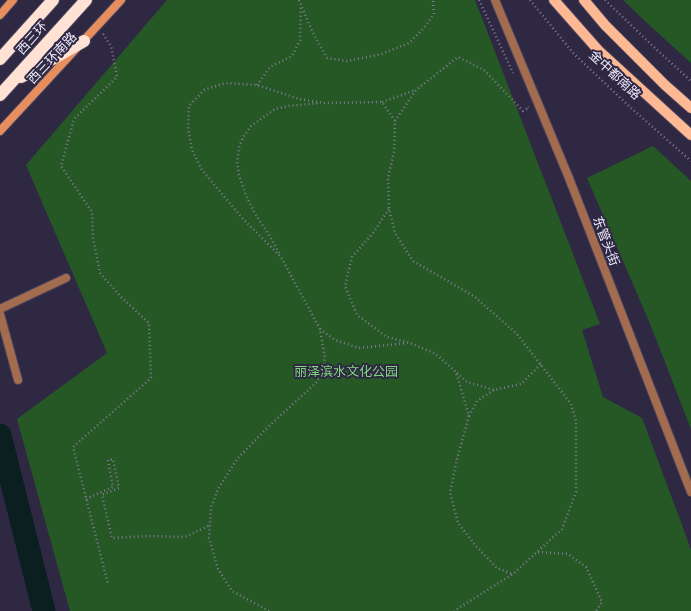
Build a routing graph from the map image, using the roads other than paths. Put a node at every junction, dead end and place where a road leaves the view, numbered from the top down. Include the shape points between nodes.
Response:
1 (13, 0) edge
2 (53, 0) edge
3 (86, 0) edge
4 (121, 0) edge
5 (495, 0) edge
6 (554, 0) edge
7 (584, 0) edge
8 (0, 15) edge
9 (84, 40) junction
10 (0, 59) edge
11 (11, 83) junction
12 (0, 95) edge
13 (691, 108) edge
14 (0, 131) edge
15 (691, 134) edge
16 (66, 278) dead end
17 (0, 309) edge
18 (0, 314) edge
19 (18, 380) dead end
20 (691, 492) edge

1 - 8 street
2 - 10 highway, 西三环
3 - 11 highway, 西三环
4 - 9 street, 西三环南路
5 - 20 street, 东管头街 via 569,178
6 - 15 main road, 金中都南路 via 599,51
7 - 13 main road, 金中都南路 via 610,30
9 - 11 highway
9 - 14 street, 西三环南路
11 - 12 highway, 西三环
16 - 17 street
18 - 19 street

